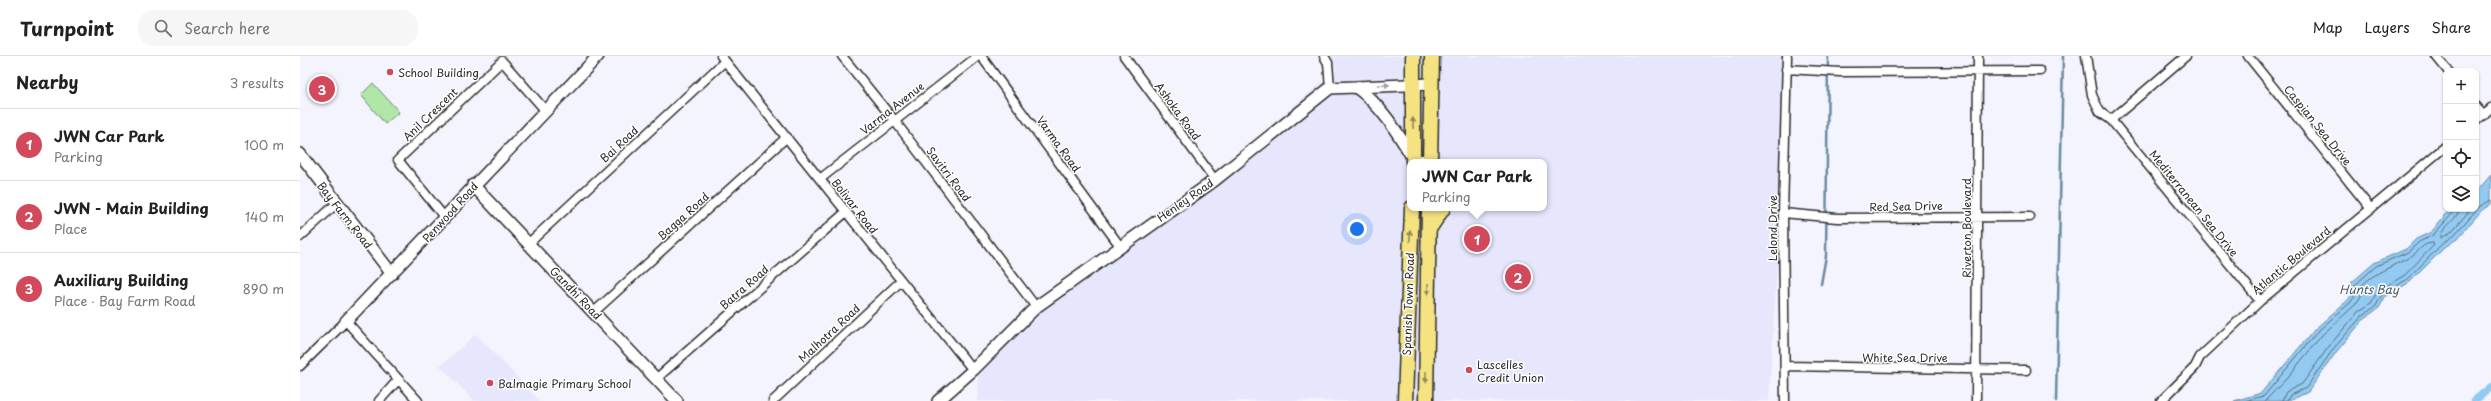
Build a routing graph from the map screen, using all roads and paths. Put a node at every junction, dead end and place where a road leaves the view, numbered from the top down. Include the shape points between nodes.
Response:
1 (598, 56) edge
2 (842, 56) edge
3 (979, 56) edge
4 (1124, 56) edge
5 (1324, 56) edge
6 (1412, 56) edge
7 (1432, 56) edge
8 (1787, 56) edge
9 (1978, 56) edge
10 (2086, 56) edge
11 (2186, 56) edge
12 (2248, 56) edge
13 (2436, 56) edge
14 (723, 58) edge
15 (2446, 68) edge
16 (1786, 69) junction
17 (1976, 71) junction
18 (2040, 71) dead end
19 (1431, 84) junction
20 (1412, 85) junction
21 (1356, 87) junction
22 (1330, 88) junction
23 (2491, 108) edge
24 (2479, 109) edge
25 (545, 110) junction
26 (2484, 115) junction
27 (2479, 119) edge
28 (894, 120) junction
29 (2110, 120) junction
30 (787, 137) junction
31 (2443, 149) edge
32 (300, 154) edge
33 (1413, 159) edge
34 (1414, 159) edge
35 (1430, 159) edge
36 (820, 179) junction
37 (1215, 180) junction
38 (473, 185) junction
39 (336, 204) junction
40 (2371, 209) junction
41 (1412, 211) edge
42 (1429, 211) edge
43 (1441, 211) edge
44 (846, 212) junction
45 (1783, 213) junction
46 (1978, 217) junction
47 (2030, 217) dead end
48 (445, 218) junction
49 (1428, 230) junction
50 (300, 237) edge
51 (529, 243) junction
52 (1120, 246) junction
53 (392, 274) junction
54 (901, 282) junction
55 (2260, 301) junction
56 (1036, 307) junction
57 (594, 312) junction
58 (346, 321) junction
59 (300, 366) edge
60 (1785, 366) junction
61 (973, 370) junction
62 (1977, 370) junction
63 (2026, 370) dead end
64 (657, 378) junction
65 (398, 380) junction
66 (379, 401) edge
67 (418, 401) edge
68 (677, 401) edge
69 (773, 401) edge
70 (938, 401) edge
71 (1405, 401) edge
72 (1426, 401) edge
73 (1785, 401) edge
74 (1976, 401) edge
75 (2160, 401) edge

1 - 25 street, Penwood Road
2 - 28 street, Savitri Road
3 - 28 street, Varma Avenue
3 - 52 street, Varma Road
4 - 37 street, Ashoka Road
5 - 22 street via 1328,63
6 - 20 highway
7 - 19 highway
8 - 16 street, Lelond Drive
9 - 17 street, Riverton Boulevard
10 - 29 street, Mediterranean Sea Drive via 2092,95 2100,112
11 - 29 street
12 - 40 street, Caspian Sea Drive
13 - 15 street
14 - 30 street, Bolivar Road
14 - 51 street, Bai Road
16 - 17 street via 1836,72
16 - 45 street, Lelond Drive
17 - 18 street
17 - 46 street, Riverton Boulevard
19 - 20 street
19 - 35 highway
21 -> 20 street
34 -> 20 highway
21 - 22 street
21 - 33 street via 1371,98 1384,114
22 - 37 street, Henley Road
23 - 26 street
24 - 26 street
25 - 38 street, Penwood Road
25 - 48 street, Anil Crescent via 502,61 398,160
26 - 27 street
28 - 36 street, Varma Avenue
28 - 56 street, Savitri Road
29 - 55 street, Mediterranean Sea Drive
30 - 36 street, Bolivar Road
30 - 57 street, Bagga Road
31 - 40 street, Atlantic Boulevard
32 - 39 street, Bay Farm Road
36 - 44 street, Bolivar Road
37 - 52 street, Henley Road
38 - 48 street, Penwood Road
38 - 51 street, Gandhi Road
39 - 50 street
39 - 53 street, Bay Farm Road
40 - 55 street, Atlantic Boulevard
71 -> 41 highway, Spanish Town Road
42 - 49 highway, Spanish Town Road
43 - 49 highway
44 - 54 street, Bolivar Road
44 - 64 street, Batra Road
45 - 46 street, Red Sea Drive via 1822,218
45 - 60 street, Lelond Drive
46 - 47 street, Red Sea Drive
46 - 62 street, Riverton Boulevard
48 - 53 street, Penwood Road
49 -> 72 highway, Spanish Town Road
51 - 57 street, Gandhi Road
52 - 56 street, Henley Road
53 - 58 street, Penwood Road
54 - 61 street, Bolivar Road
54 - 69 street, Malhotra Road
55 - 75 street, Atlantic Boulevard via 2200,357 2195,367
56 - 61 street, Henley Road
57 - 64 street, Gandhi Road
58 - 59 street, Penwood Road
58 - 65 street
60 - 62 street, White Sea Drive
60 - 73 street, Lelond Drive
61 - 70 street, Henley Road
62 - 63 street, White Sea Drive
62 - 74 street, Riverton Boulevard
64 - 68 street, Gandhi Road
65 - 66 street
65 - 67 street

